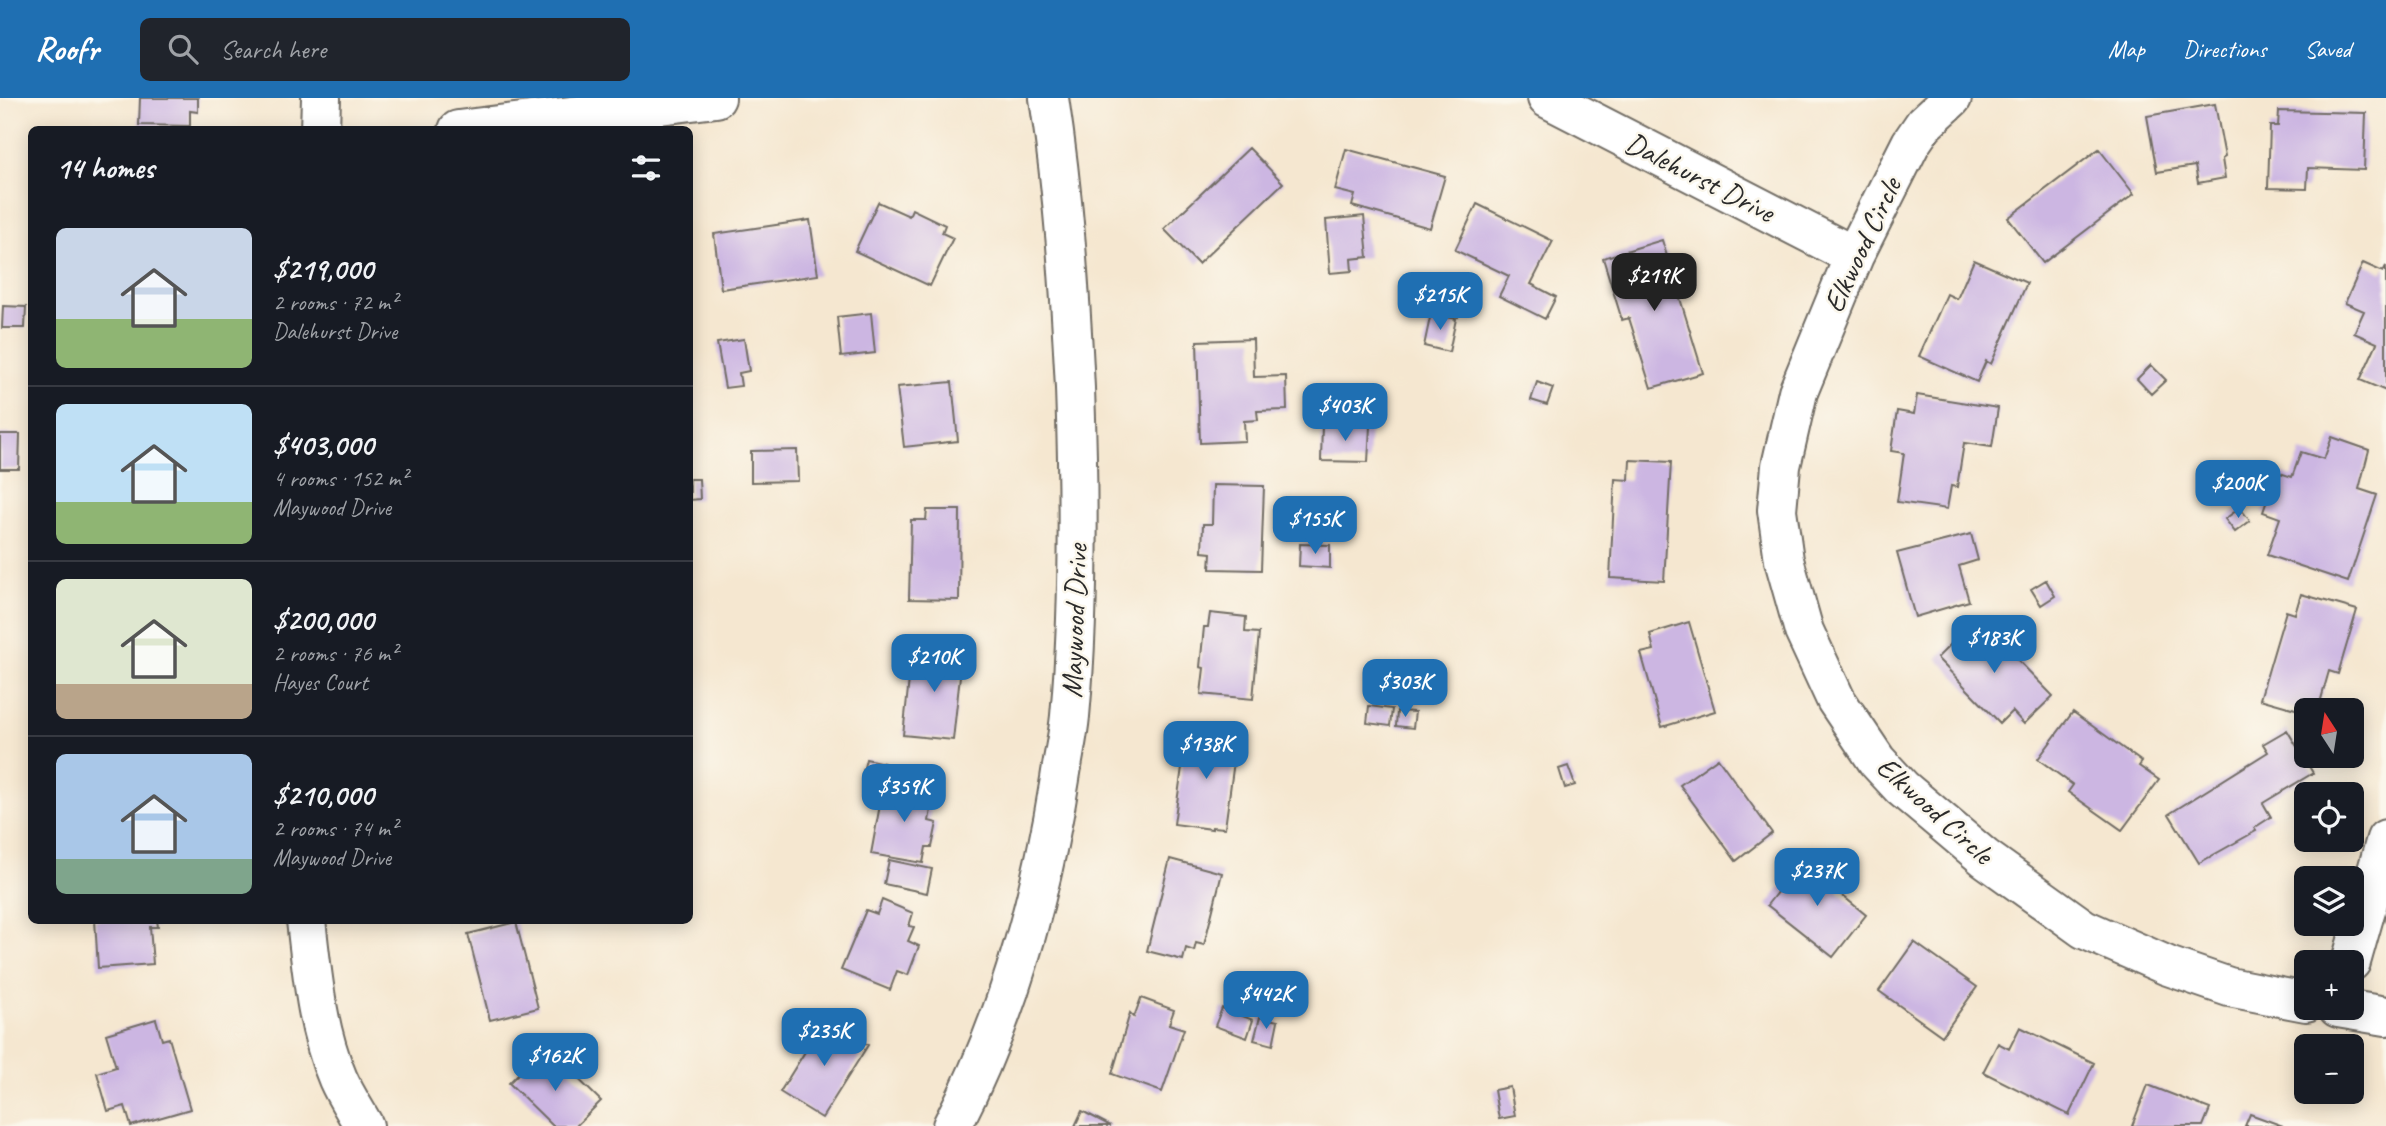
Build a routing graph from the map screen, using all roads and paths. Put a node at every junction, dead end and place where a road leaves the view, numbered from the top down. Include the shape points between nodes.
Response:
1 (321, 98) edge
2 (716, 98) edge
3 (1049, 98) edge
4 (1547, 98) edge
5 (1952, 98) edge
6 (320, 126) edge
7 (490, 126) edge
8 (1854, 256) junction
9 (2386, 839) edge
10 (306, 924) edge
11 (2354, 950) edge
12 (2294, 999) edge
13 (2364, 1012) edge
14 (2386, 1016) edge
15 (364, 1126) edge
16 (952, 1126) edge

1 - 6 street
2 - 7 street
3 - 16 street, Maywood Drive via 1068,248 1077,443 1070,717 1039,889 1000,1018
4 - 8 street, Dalehurst Drive
5 - 8 street, Elkwood Circle via 1910,143
8 - 12 street, Elkwood Circle via 1798,392 1781,466 1777,510 1784,559 1804,631 1836,699 1902,788 1985,858 2084,929 2217,983
9 - 11 street
10 - 15 street via 327,1047 338,1079
13 - 14 street

